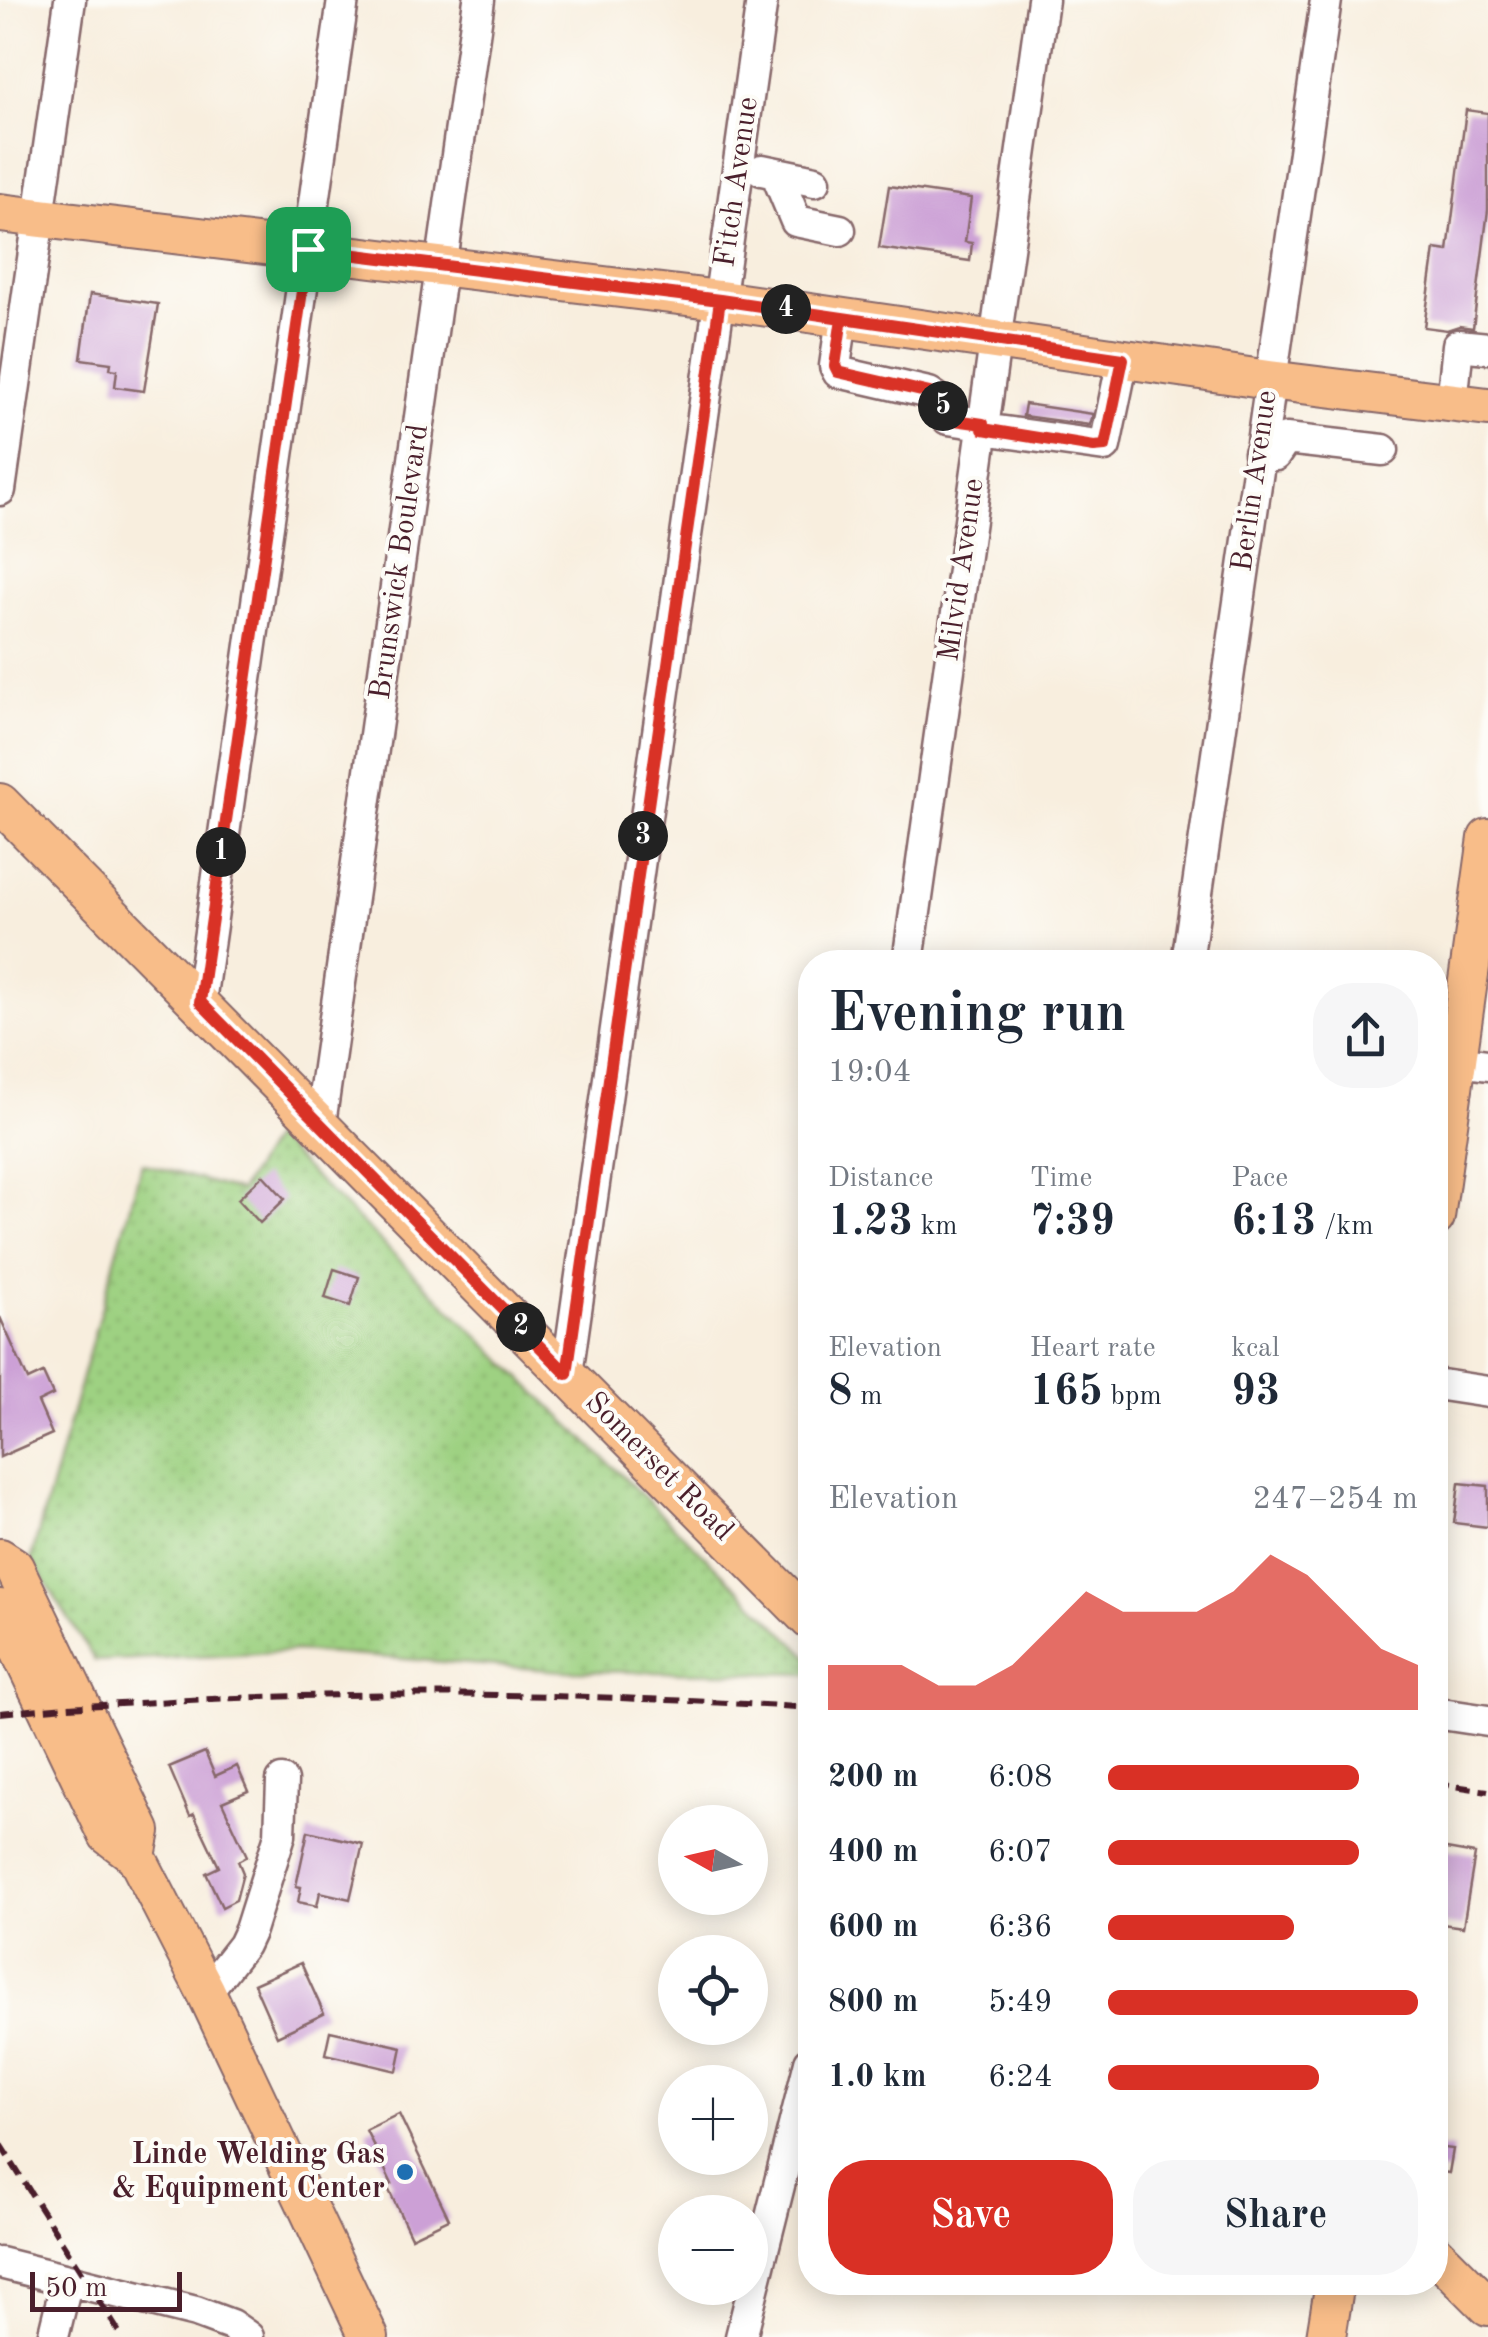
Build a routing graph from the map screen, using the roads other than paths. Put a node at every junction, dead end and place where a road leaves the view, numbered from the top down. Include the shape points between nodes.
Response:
1 (70, 0) edge
2 (342, 0) edge
3 (478, 0) edge
4 (762, 0) edge
5 (1043, 0) edge
6 (1326, 0) edge
7 (739, 165) junction
8 (776, 173) junction
9 (815, 181) dead end
10 (0, 213) edge
11 (39, 218) junction
12 (840, 230) dead end
13 (308, 249) junction
14 (441, 266) junction
15 (720, 300) junction
16 (842, 318) junction
17 (996, 340) junction
18 (1488, 348) edge
19 (1123, 359) junction
20 (1268, 380) junction
21 (1470, 405) edge
22 (992, 429) junction
23 (1383, 450) dead end
24 (1258, 453) junction
25 (0, 490) edge
26 (0, 803) edge
27 (1488, 838) edge
28 (910, 950) edge
29 (1189, 950) edge
30 (200, 1002) junction
31 (1460, 1061) edge
32 (320, 1124) junction
33 (1448, 1136) edge
34 (567, 1374) junction
35 (1448, 1386) edge
36 (1488, 1392) edge
37 (0, 1558) edge
38 (798, 1602) edge
39 (0, 1609) edge
40 (1448, 1715) edge
41 (1488, 1720) edge
42 (282, 1781) dead end
43 (136, 1856) junction
44 (206, 1992) junction
45 (798, 2109) edge
46 (0, 2263) edge
47 (1448, 2265) edge
48 (67, 2280) junction
49 (1335, 2295) edge
50 (1488, 2306) edge
51 (1334, 2334) edge
52 (53, 2337) edge
53 (248, 2337) edge
54 (369, 2337) edge
55 (740, 2337) edge

1 - 11 street
2 - 13 street
3 - 14 street, Brunswick Boulevard
4 - 7 street, Fitch Avenue
5 - 17 street, Milvid Avenue
6 - 20 street, Berlin Avenue
7 - 8 street
7 - 15 street, Fitch Avenue
8 - 9 street
8 - 12 street via 796,221
10 - 11 main road
11 - 13 main road
11 - 25 street
13 - 14 main road
13 - 30 street
14 - 15 main road
14 - 32 street, Brunswick Boulevard
15 - 16 main road
15 - 34 street, Fitch Avenue
16 - 17 main road
16 - 22 street via 838,372 930,393 948,419
17 - 19 main road
17 - 22 street, Milvid Avenue
18 - 21 street via 1458,345
19 - 20 main road
19 - 22 street via 1105,446
20 - 21 main road
20 - 24 street, Berlin Avenue
22 - 28 street, Milvid Avenue
23 - 24 street via 1286,439 1275,456
24 - 29 street, Berlin Avenue
26 - 30 main road, Somerset Road
27 - 31 main road
30 - 32 main road, Somerset Road
31 - 33 main road
32 - 34 main road, Somerset Road
34 - 38 main road, Somerset Road
35 - 36 street
37 - 43 main road via 14,1567 141,1831
39 - 43 main road via 108,1835
40 - 41 street
42 - 44 street via 280,1835 243,1945
43 - 44 main road
44 - 54 main road
45 - 55 street
46 - 48 street
47 - 50 main road
48 - 52 street
48 - 53 street via 196,2312
49 - 51 main road

